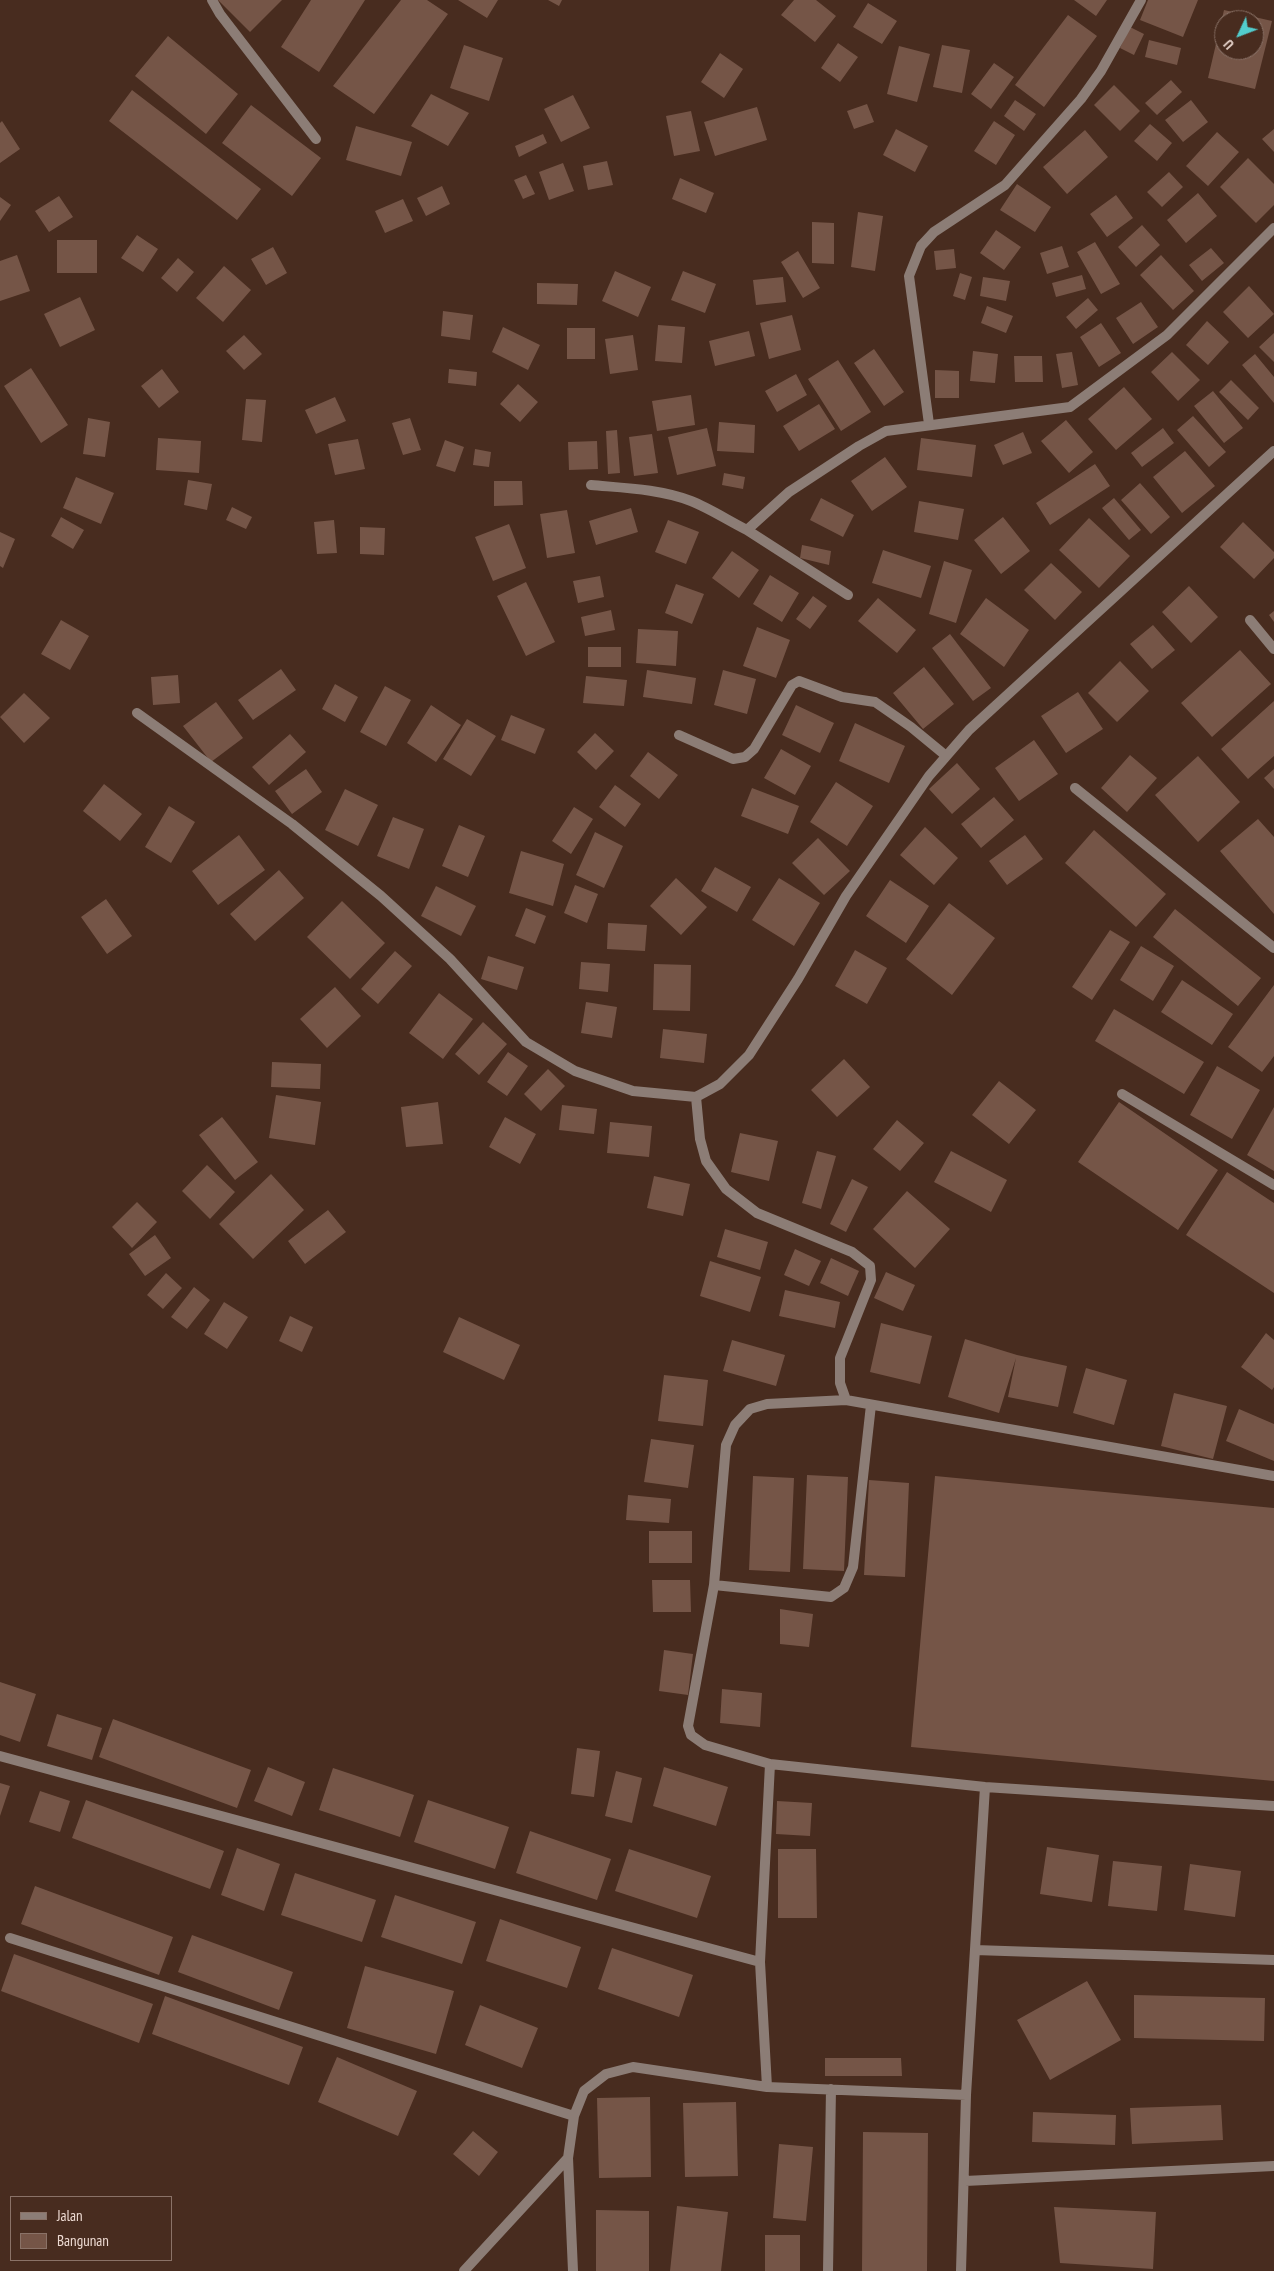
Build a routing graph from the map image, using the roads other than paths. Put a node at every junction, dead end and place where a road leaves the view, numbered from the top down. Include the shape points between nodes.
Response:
1 (212, 0) edge
2 (1141, 0) edge
3 (316, 140) dead end
4 (1274, 228) edge
5 (929, 424) junction
6 (1274, 451) edge
7 (591, 485) dead end
8 (747, 530) junction
9 (848, 595) dead end
10 (1250, 620) dead end
11 (1274, 649) edge
12 (137, 713) dead end
13 (679, 735) dead end
14 (945, 755) junction
15 (1074, 788) dead end
16 (1274, 948) edge
17 (1122, 1094) dead end
18 (696, 1097) junction
19 (1274, 1185) edge
20 (846, 1400) junction
21 (871, 1405) junction
22 (1274, 1476) edge
23 (714, 1585) junction
24 (0, 1756) edge
25 (770, 1764) junction
26 (985, 1787) junction
27 (1274, 1806) edge
28 (10, 1938) dead end
29 (975, 1950) junction
30 (1274, 1960) edge
31 (760, 1962) junction
32 (767, 2087) junction
33 (831, 2089) junction
34 (966, 2095) junction
35 (574, 2116) junction
36 (568, 2158) junction
37 (1274, 2166) edge
38 (965, 2181) junction
39 (464, 2271) edge
40 (573, 2271) edge
41 (828, 2271) edge
42 (961, 2271) edge

1 - 3 street
2 - 5 street via 1082,99 1005,184 934,232 920,246 909,276
4 - 5 street via 1166,335 1070,407
5 - 8 street via 886,431 859,446 789,492
6 - 14 street
7 - 8 street via 640,489 692,501
8 - 9 street
10 - 11 street
12 - 18 street via 292,824 381,896 450,959 526,1042 575,1072 633,1091
13 - 14 street via 733,759 745,757 754,749 792,685 799,681 842,697 875,702
14 - 18 street via 846,896 749,1055 720,1084
15 - 16 street
17 - 19 street
18 - 20 street via 700,1139 706,1161 726,1190 757,1213 852,1252 870,1266 871,1280 840,1358 840,1382
20 - 21 street
20 - 23 street via 767,1404 750,1409 735,1425 726,1445
21 - 22 street
21 - 23 street via 853,1567 844,1588 831,1597
23 - 25 street via 688,1726 691,1735 705,1745
24 - 31 street
25 - 26 street
25 - 31 street
26 - 27 street
26 - 29 street
28 - 35 street
29 - 30 street
29 - 34 street
31 - 32 street
32 - 33 street
32 - 35 street via 634,2067 606,2074 584,2091
33 - 34 street
33 - 41 street
34 - 38 street
35 - 36 street
36 - 39 street
36 - 40 street
37 - 38 street
38 - 42 street

